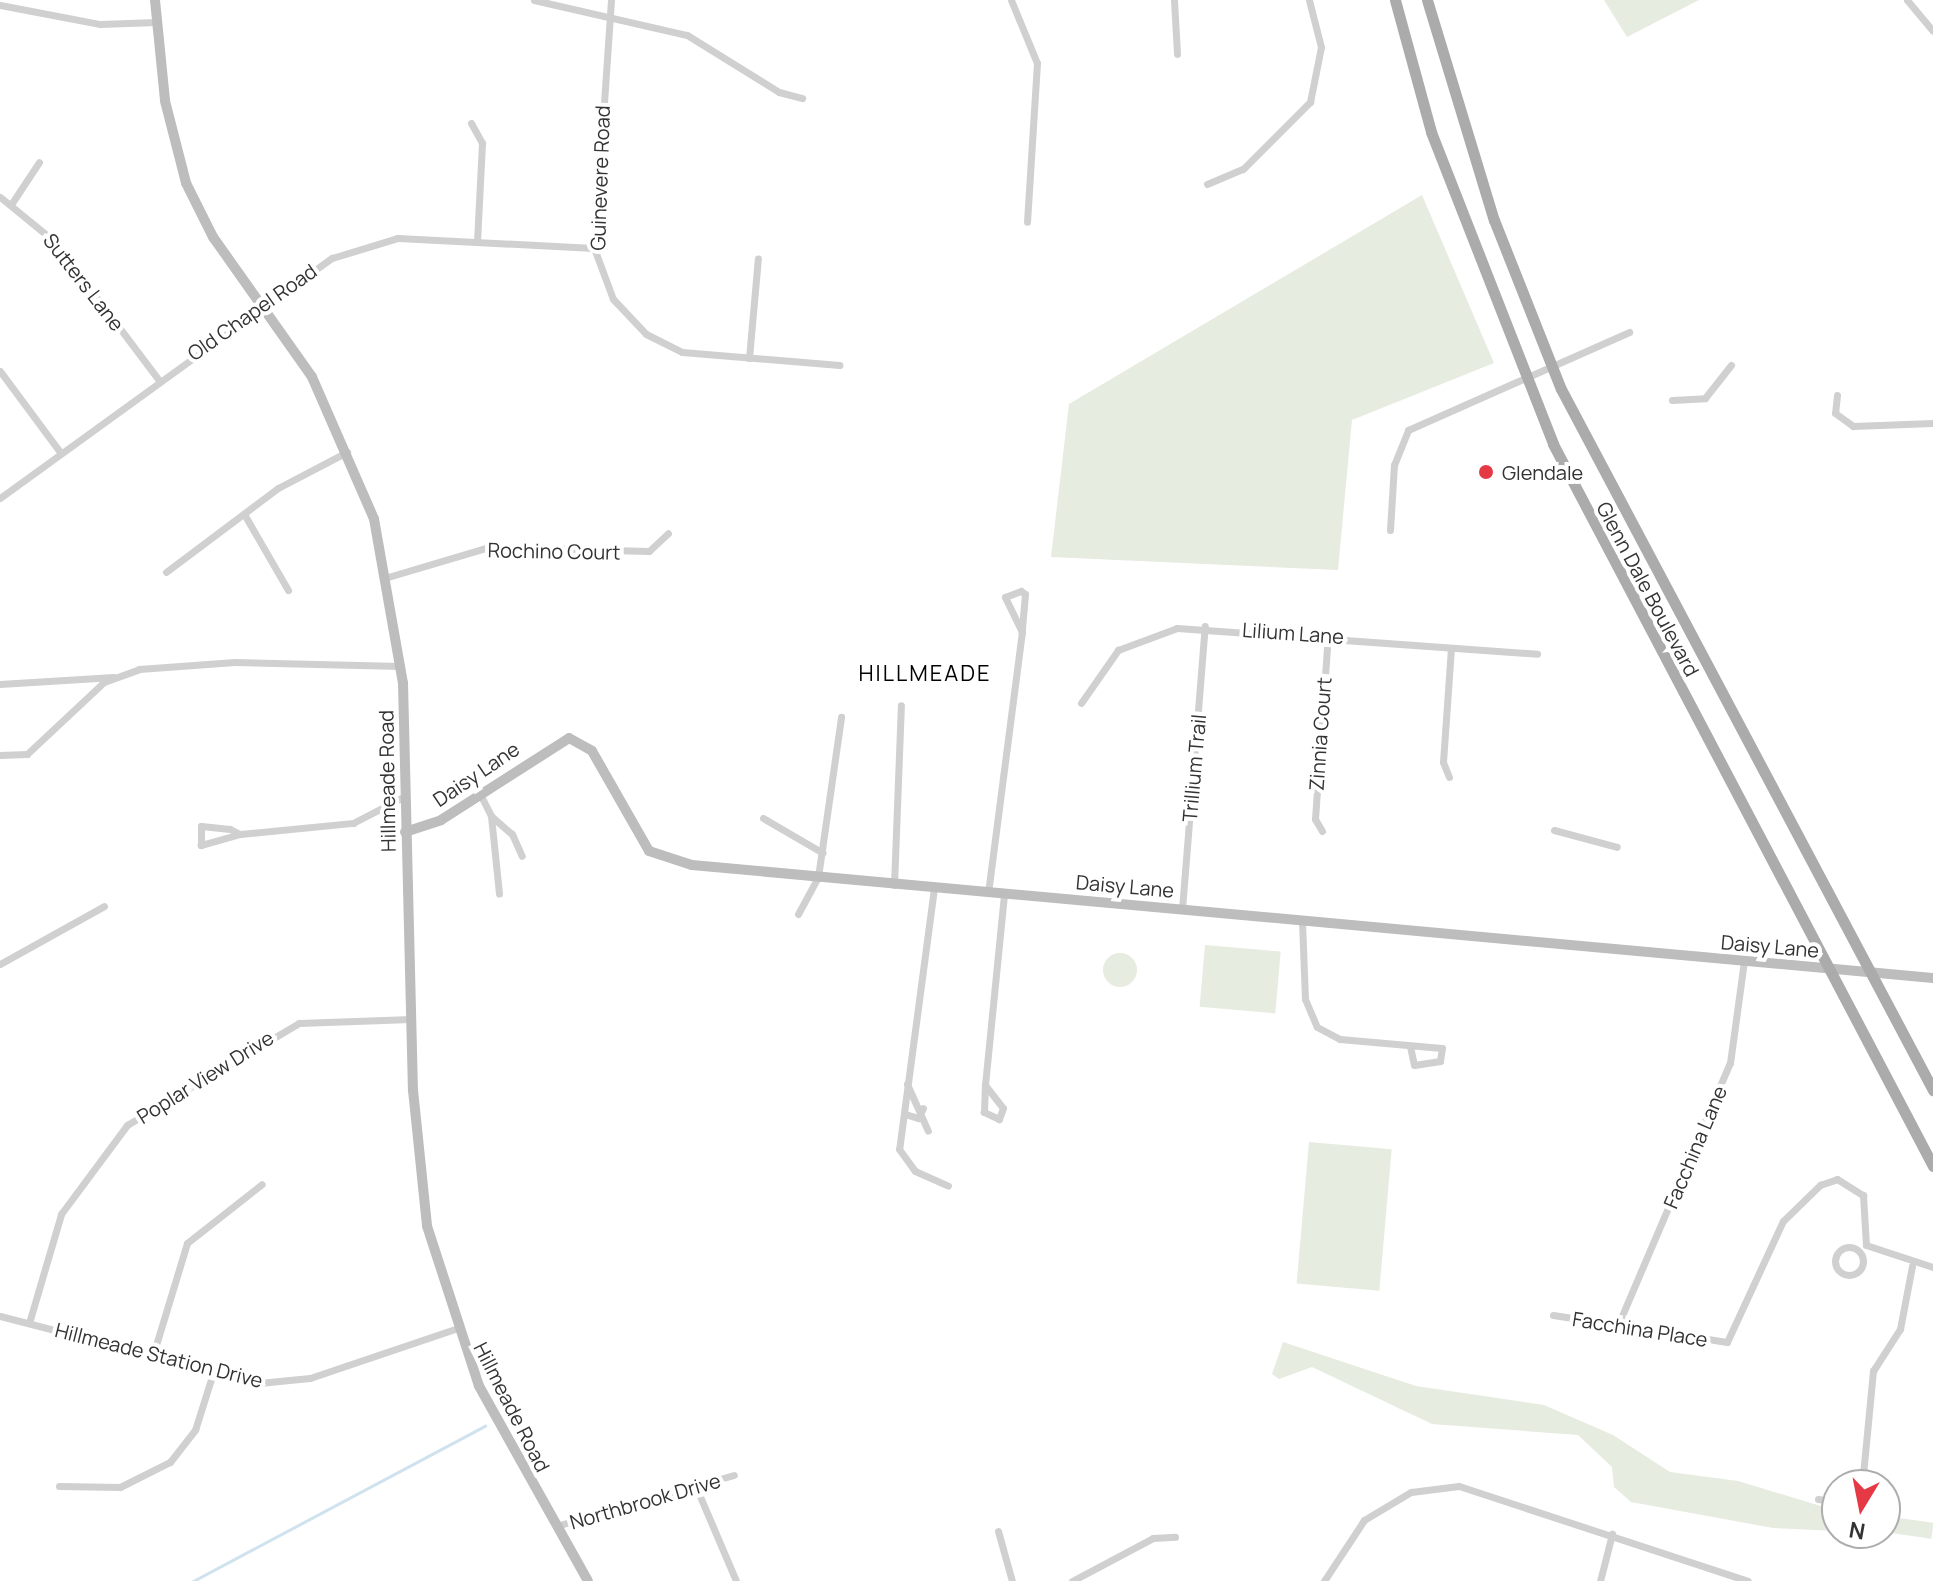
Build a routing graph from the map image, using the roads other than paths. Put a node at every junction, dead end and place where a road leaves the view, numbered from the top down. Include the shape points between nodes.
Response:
1 (155, 0) edge
2 (534, 0) edge
3 (611, 0) edge
4 (1011, 0) edge
5 (1174, 0) edge
6 (1309, 0) edge
7 (1395, 0) edge
8 (1427, 0) edge
9 (1907, 0) edge
10 (0, 5) edge
11 (608, 18) junction
12 (157, 22) junction
13 (1933, 31) edge
14 (1177, 54) dead end
15 (802, 98) dead end
16 (471, 123) dead end
17 (39, 162) dead end
18 (1207, 184) dead end
19 (0, 197) edge
20 (12, 203) junction
21 (1027, 222) dead end
22 (477, 242) junction
23 (594, 248) junction
24 (758, 258) dead end
25 (262, 302) junction
26 (1629, 332) dead end
27 (749, 358) junction
28 (839, 365) dead end
29 (1551, 365) junction
30 (1731, 365) dead end
31 (0, 371) edge
32 (158, 379) junction
33 (1525, 379) junction
34 (1837, 395) dead end
35 (1672, 400) dead end
36 (1933, 423) edge
37 (349, 451) junction
38 (60, 452) junction
39 (0, 498) edge
40 (244, 514) junction
41 (1390, 530) dead end
42 (668, 533) dead end
43 (166, 572) dead end
44 (388, 577) junction
45 (288, 590) dead end
46 (1205, 626) junction
47 (1022, 632) junction
48 (1328, 635) junction
49 (1451, 648) junction
50 (1537, 654) dead end
51 (401, 666) junction
52 (114, 677) junction
53 (0, 684) edge
54 (1081, 703) dead end
55 (901, 705) dead end
56 (841, 717) dead end
57 (0, 755) edge
58 (1449, 777) dead end
59 (405, 796) junction
60 (481, 796) junction
61 (491, 816) junction
62 (763, 818) dead end
63 (1554, 830) dead end
64 (1322, 831) dead end
65 (405, 832) junction
66 (240, 834) junction
67 (1617, 847) dead end
68 (823, 853) junction
69 (522, 856) dead end
70 (818, 877) junction
71 (894, 885) junction
72 (934, 888) junction
73 (988, 893) junction
74 (499, 894) dead end
75 (1004, 894) junction
76 (104, 906) dead end
77 (1182, 909) junction
78 (798, 914) dead end
79 (1302, 921) junction
80 (1744, 961) junction
81 (0, 964) edge
82 (1830, 970) junction
83 (1865, 971) junction
84 (1933, 978) edge
85 (411, 1019) junction
86 (1410, 1046) junction
87 (907, 1084) junction
88 (985, 1085) dead end
89 (1933, 1090) edge
90 (923, 1108) junction
91 (905, 1114) junction
92 (928, 1131) dead end
93 (1933, 1166) edge
94 (262, 1184) dead end
95 (948, 1186) dead end
96 (1866, 1245) junction
97 (1859, 1251) junction
98 (1912, 1266) junction
99 (1933, 1267) edge
100 (1553, 1315) dead end
101 (0, 1316) edge
102 (29, 1323) junction
103 (1618, 1325) junction
104 (455, 1329) junction
105 (153, 1355) junction
106 (213, 1373) junction
107 (1864, 1469) edge
108 (734, 1475) dead end
109 (59, 1486) dead end
110 (696, 1487) junction
111 (1818, 1499) dead end
112 (1821, 1499) edge
113 (555, 1526) junction
114 (998, 1531) dead end
115 (1612, 1534) junction
116 (1175, 1537) dead end
117 (588, 1581) edge
118 (736, 1581) edge
119 (1012, 1581) edge
120 (1072, 1581) edge
121 (1324, 1581) edge
122 (1600, 1581) edge
123 (1748, 1581) edge

1 - 12 street, Hillmeade Road
2 - 11 street
3 - 11 street, Guinevere Road
4 - 21 street via 1037,63
5 - 14 street
6 - 18 street via 1321,47 1310,102 1243,169
7 - 33 main road, Glenn Dale Boulevard via 1431,132
8 - 29 main road, Glenn Dale Boulevard via 1466,139
9 - 13 street
10 - 12 street via 100,24
11 - 15 street via 687,35 779,92
11 - 23 street, Guinevere Road
12 - 25 street, Hillmeade Road via 168,124 186,183 213,237
16 - 22 street via 482,143
17 - 20 street
19 - 20 street, Sutters Lane
20 - 32 street, Sutters Lane via 60,248
22 - 23 street, Old Chapel Road
22 - 25 street, Old Chapel Road via 370,244 318,265
23 - 27 street, Guinevere Road via 613,299 646,334 682,352
24 - 27 street
25 - 32 street, Old Chapel Road
25 - 37 street, Hillmeade Road
26 - 29 street
27 - 28 street, Guinevere Road
29 - 33 street
29 - 83 main road, Glenn Dale Boulevard
30 - 35 street via 1705,398
31 - 38 street
32 - 38 street, Old Chapel Road
33 - 41 street via 1408,430 1394,465
33 - 82 main road, Glenn Dale Boulevard via 1626,590
34 - 36 street via 1835,413 1853,426
37 - 40 street
37 - 44 street, Hillmeade Road
38 - 39 street, Old Chapel Road
40 - 43 street
40 - 45 street
42 - 44 street, Rochino Court via 649,551 489,547
44 - 51 street, Hillmeade Road
46 - 48 street, Lilium Lane
46 - 54 street, Lilium Lane via 1149,634 1118,650
46 - 77 street, Trillium Trail
47 - 47 street via 1025,594 1013,591 1005,597 1008,611
47 - 73 street
48 - 49 street, Lilium Lane
48 - 64 street, Zinnia Court via 1315,819
49 - 50 street, Lilium Lane
49 - 58 street via 1443,762
51 - 52 street via 165,665
51 - 59 street, Hillmeade Road
52 - 53 street
52 - 57 street via 27,754
55 - 71 street
56 - 68 street
59 - 65 street, Hillmeade Road
59 - 66 street via 353,823
60 - 61 street
60 - 65 street, Daisy Lane
60 - 70 street, Daisy Lane via 553,744 578,739 592,751 656,856
61 - 69 street via 512,834
61 - 74 street
62 - 68 street
63 - 67 street
65 - 85 street, Hillmeade Road
66 - 66 street via 207,846 196,836 205,825
68 - 70 street
70 - 71 street, Daisy Lane
70 - 78 street
71 - 72 street, Daisy Lane
72 - 73 street, Daisy Lane
72 - 87 street
73 - 75 street, Daisy Lane
75 - 77 street, Daisy Lane
75 - 88 street
76 - 81 street
77 - 79 street, Daisy Lane
79 - 80 street, Daisy Lane
79 - 86 street via 1305,999 1317,1027 1340,1039
80 - 82 street, Daisy Lane
80 - 103 street, Facchina Lane via 1730,1063
82 - 83 street, Daisy Lane
82 - 93 main road, Glenn Dale Boulevard
83 - 84 street, Daisy Lane
83 - 89 main road, Glenn Dale Boulevard
85 - 102 street, Poplar View Drive via 299,1023 127,1125 61,1214
85 - 104 street, Hillmeade Road via 422,1196
86 - 86 street via 1442,1048 1440,1061 1414,1065
87 - 90 street
87 - 91 street
90 - 91 street via 918,1118
90 - 92 street
91 - 95 street via 899,1149 905,1163
94 - 105 street via 205,1222 187,1243
96 - 97 street
96 - 98 street
96 - 103 street, Facchina Place via 1867,1193 1857,1185 1828,1181 1783,1221 1727,1342
97 - 97 street via 1838,1252 1838,1269 1858,1271
98 - 99 street
98 - 107 street via 1900,1329 1873,1371
100 - 103 street, Facchina Place
101 - 102 street, Hillmeade Station Drive
102 - 105 street, Hillmeade Station Drive
104 - 106 street, Hillmeade Station Drive via 301,1380 259,1383
104 - 113 street, Hillmeade Road via 499,1430
105 - 106 street, Hillmeade Station Drive
106 - 109 street via 195,1430 170,1462 120,1487
108 - 110 street, Northbrook Drive
110 - 113 street, Northbrook Drive
110 - 118 street
111 - 112 street
113 - 117 street, Hillmeade Road
114 - 119 street
115 - 121 street via 1459,1486 1411,1492 1364,1520
115 - 122 street
115 - 123 street
116 - 120 street via 1153,1538

